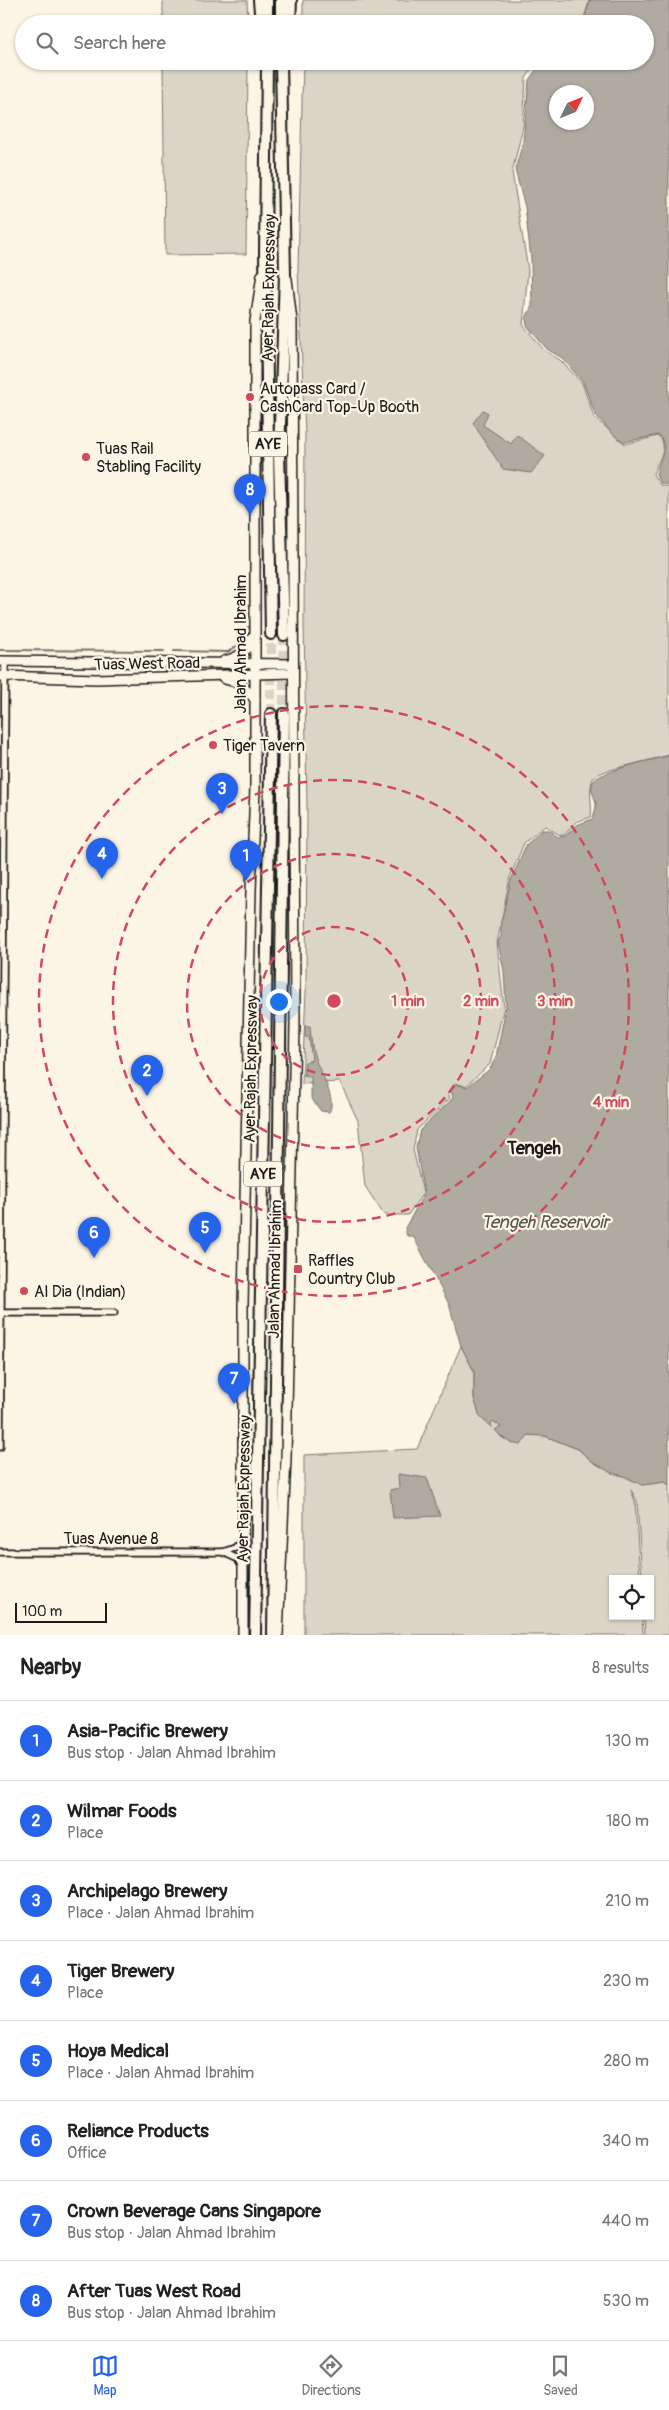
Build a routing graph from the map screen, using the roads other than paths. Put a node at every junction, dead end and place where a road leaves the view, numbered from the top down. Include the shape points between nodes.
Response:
1 (259, 0) edge
2 (267, 0) edge
3 (280, 0) edge
4 (291, 0) edge
5 (260, 15) edge
6 (267, 15) edge
7 (281, 15) edge
8 (290, 15) edge
9 (267, 70) edge
10 (281, 70) edge
11 (287, 70) edge
12 (282, 148) junction
13 (265, 253) junction
14 (285, 274) junction
15 (254, 630) junction
16 (271, 634) tunnel mouth
17 (284, 635) tunnel mouth
18 (2, 661) edge
19 (212, 664) junction
20 (293, 668) junction
21 (254, 669) junction
22 (3, 676) edge
23 (212, 677) junction
24 (255, 699) junction
25 (271, 714) tunnel mouth
26 (284, 714) tunnel mouth
27 (1, 884) edge
28 (0, 1313) edge
29 (114, 1314) dead end
30 (0, 1447) edge
31 (243, 1540) junction
32 (0, 1552) edge
33 (223, 1552) junction
34 (242, 1568) junction
35 (243, 1635) edge
36 (255, 1635) edge
37 (273, 1635) edge
38 (278, 1635) edge

1 - 5 highway
2 - 6 highway
3 - 7 highway
4 - 8 highway
9 - 13 highway, Ayer Rajah Expressway / AYE
10 - 12 highway, Ayer Rajah Expressway / AYE
11 - 12 highway
12 - 14 highway, Ayer Rajah Expressway / AYE
13 - 15 main road, Jalan Ahmad Ibrahim via 255,321
13 - 16 highway, Ayer Rajah Expressway / AYE
14 - 17 highway, Ayer Rajah Expressway / AYE via 279,454
14 - 20 main road, Jalan Ahmad Ibrahim via 292,322
15 - 19 main road via 251,644 240,656
15 - 21 main road, Jalan Ahmad Ibrahim
18 - 19 main road, Tuas West Road
18 - 22 street
19 - 21 main road, Tuas West Road
20 - 21 main road, Tuas West Road
20 - 38 main road, Jalan Ahmad Ibrahim via 295,1025 286,1458
21 - 23 main road, Tuas West Road
21 - 24 main road, Jalan Ahmad Ibrahim
22 - 23 main road, Tuas West Road via 96,679
22 - 27 street
23 - 24 main road via 239,684
24 - 31 main road, Jalan Ahmad Ibrahim via 243,1311
25 - 36 highway, Ayer Rajah Expressway / AYE
26 - 37 highway, Ayer Rajah Expressway / AYE
27 - 28 street
28 - 29 street
28 - 30 street
31 - 33 street via 235,1548
31 - 34 main road, Jalan Ahmad Ibrahim
32 - 33 street, Tuas Avenue 8
33 - 34 street via 238,1560
34 - 35 main road, Jalan Ahmad Ibrahim

